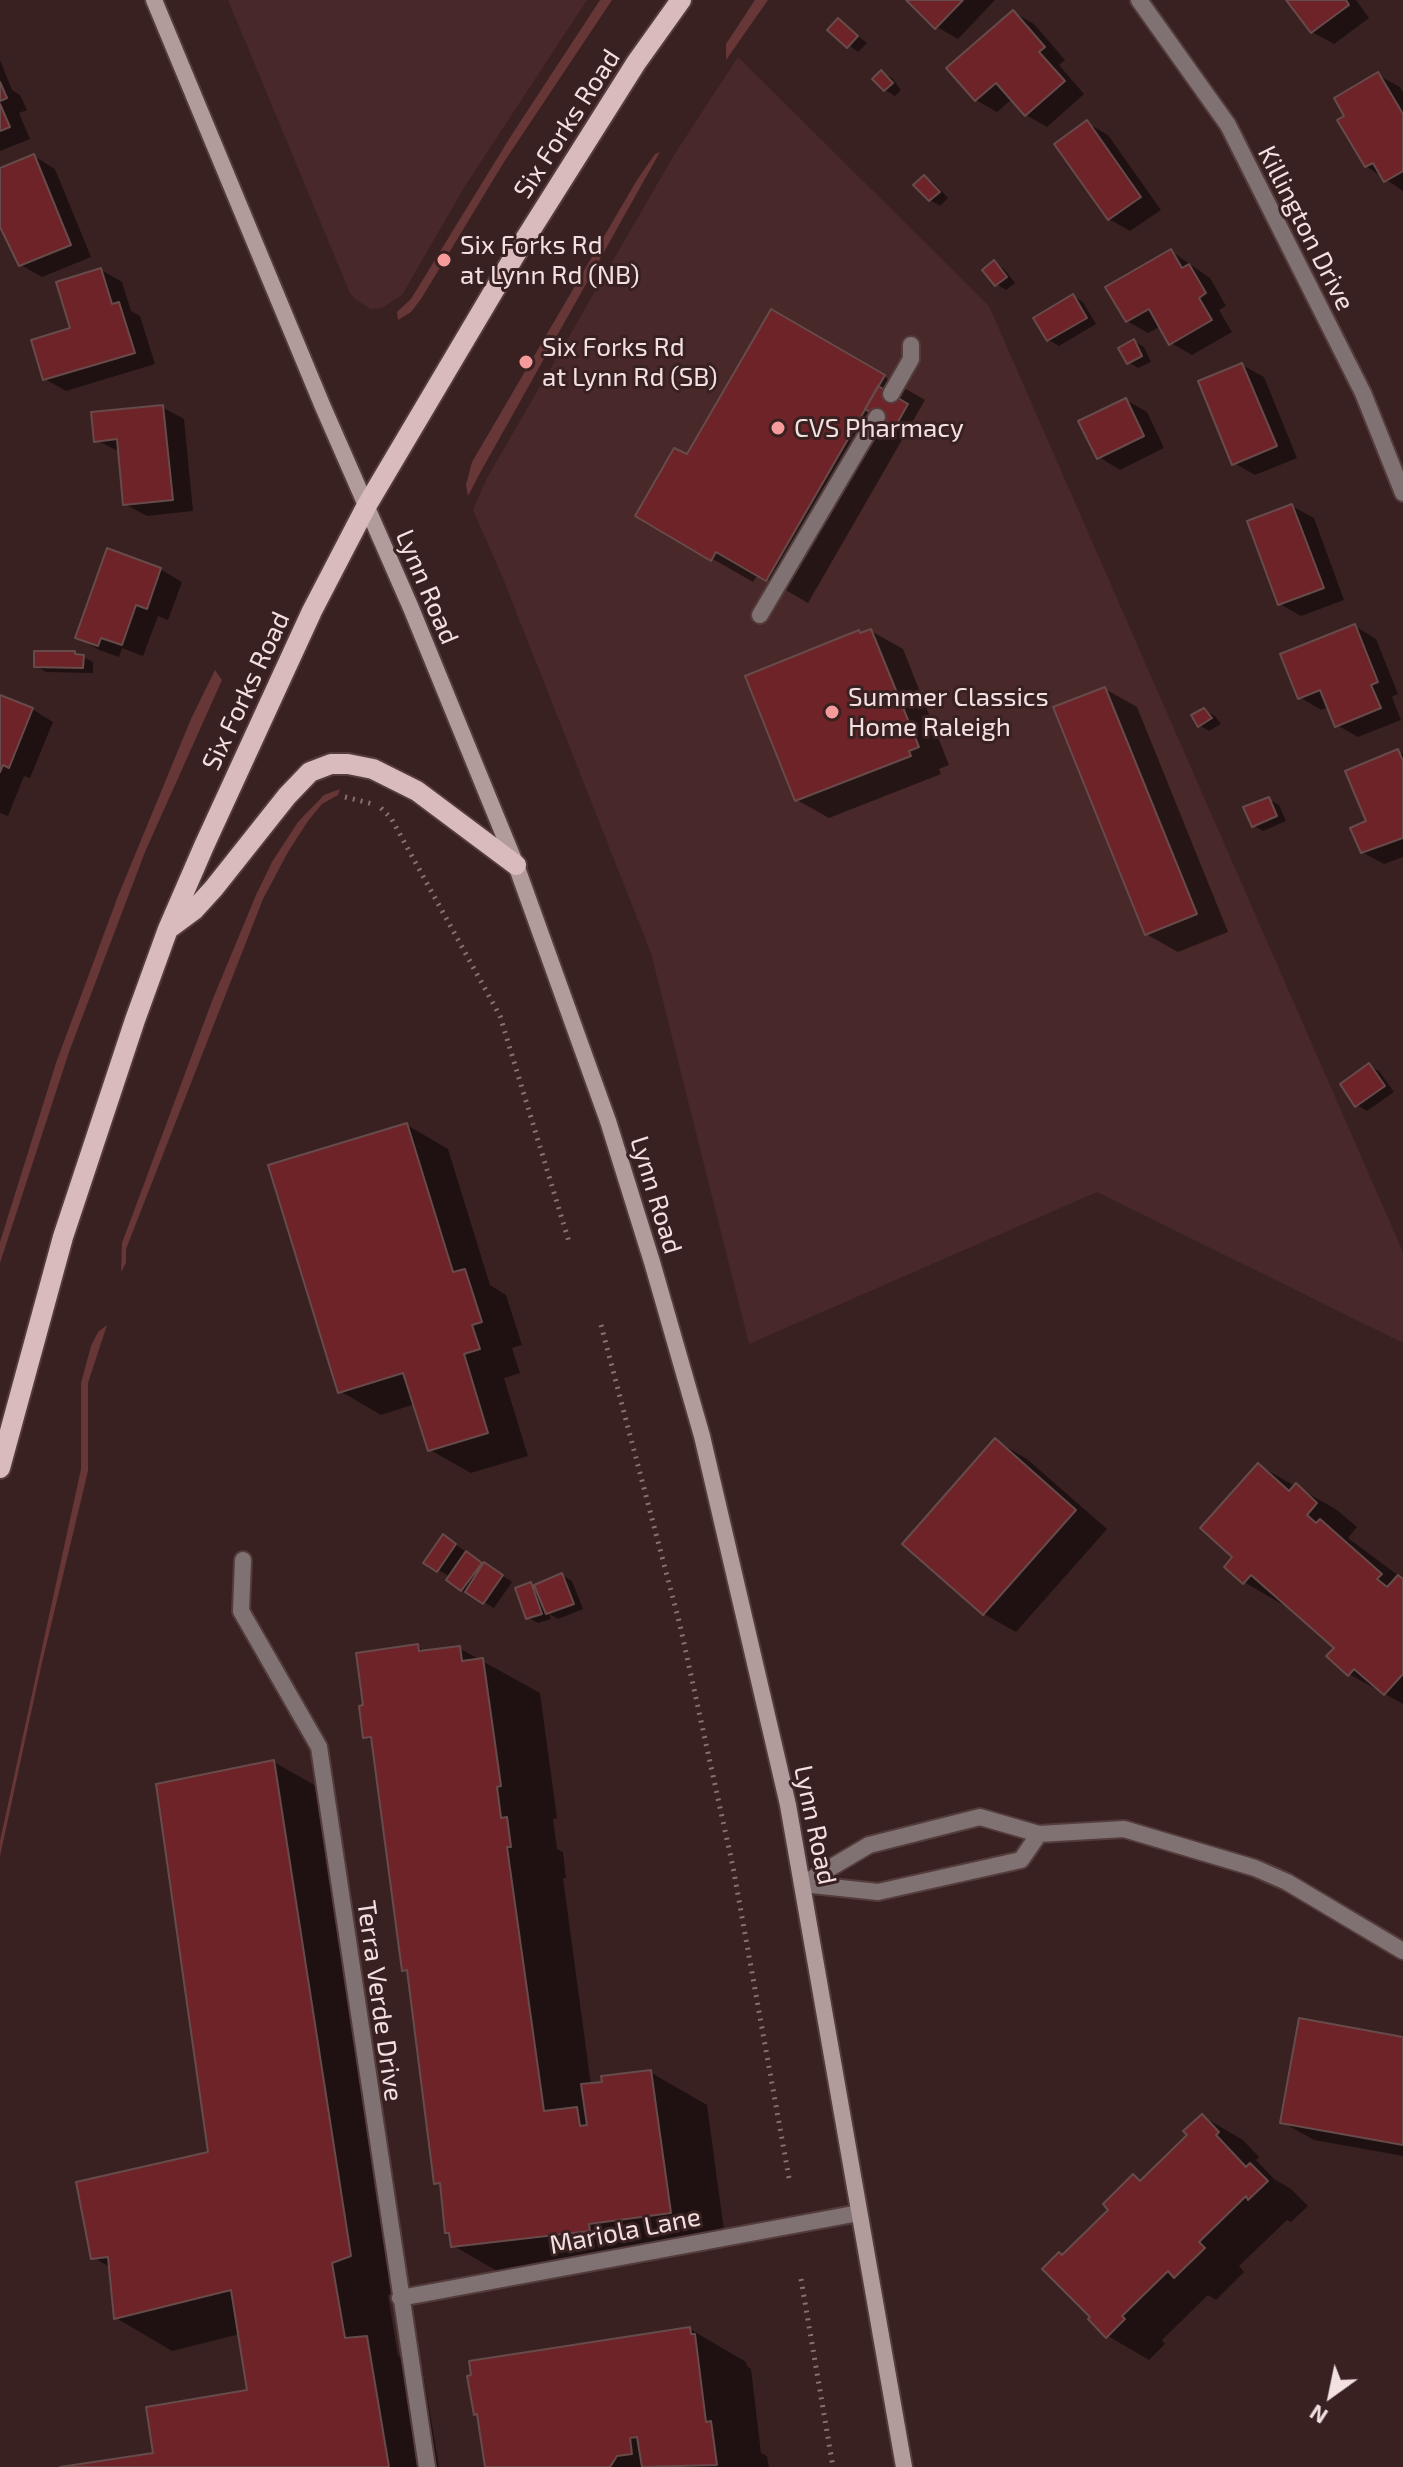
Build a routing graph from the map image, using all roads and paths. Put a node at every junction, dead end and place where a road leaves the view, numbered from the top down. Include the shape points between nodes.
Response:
1 (154, 0) edge
2 (681, 0) edge
3 (1139, 0) edge
4 (911, 345) dead end
5 (891, 394) dead end
6 (877, 417) dead end
7 (1403, 493) edge
8 (367, 505) junction
9 (760, 615) dead end
10 (345, 797) dead end
11 (516, 865) junction
12 (168, 929) junction
13 (570, 1245) dead end
14 (601, 1325) dead end
15 (0, 1468) edge
16 (243, 1560) dead end
17 (1039, 1834) junction
18 (803, 1884) junction
19 (1403, 1951) edge
20 (789, 2178) dead end
21 (859, 2213) junction
22 (801, 2279) dead end
23 (400, 2298) junction
24 (427, 2467) edge
25 (833, 2467) edge
26 (904, 2467) edge

1 - 8 main road, Lynn Road
2 - 8 main road, Six Forks Road via 531,228
3 - 7 street, Killington Drive via 1228,125 1363,393
4 - 5 street via 911,359
6 - 9 street
8 - 11 main road, Lynn Road
8 - 12 main road, Six Forks Road via 312,611
10 - 13 path via 377,805 391,818 500,1016
11 - 12 main road via 417,791 373,769 331,764 310,772 214,888
11 - 18 main road, Lynn Road via 608,1121 702,1436
12 - 15 main road, Six Forks Road via 63,1237
14 - 20 path via 697,1700
16 - 23 street, Terra Verde Drive via 241,1611 319,1747
17 - 18 street via 980,1817 869,1845
17 - 18 street via 1021,1860 878,1892
17 - 19 street via 1124,1829 1255,1868
18 - 21 main road, Lynn Road
21 - 23 street, Mariola Lane
21 - 26 main road, Lynn Road
22 - 25 path
23 - 24 street, Terra Verde Drive

